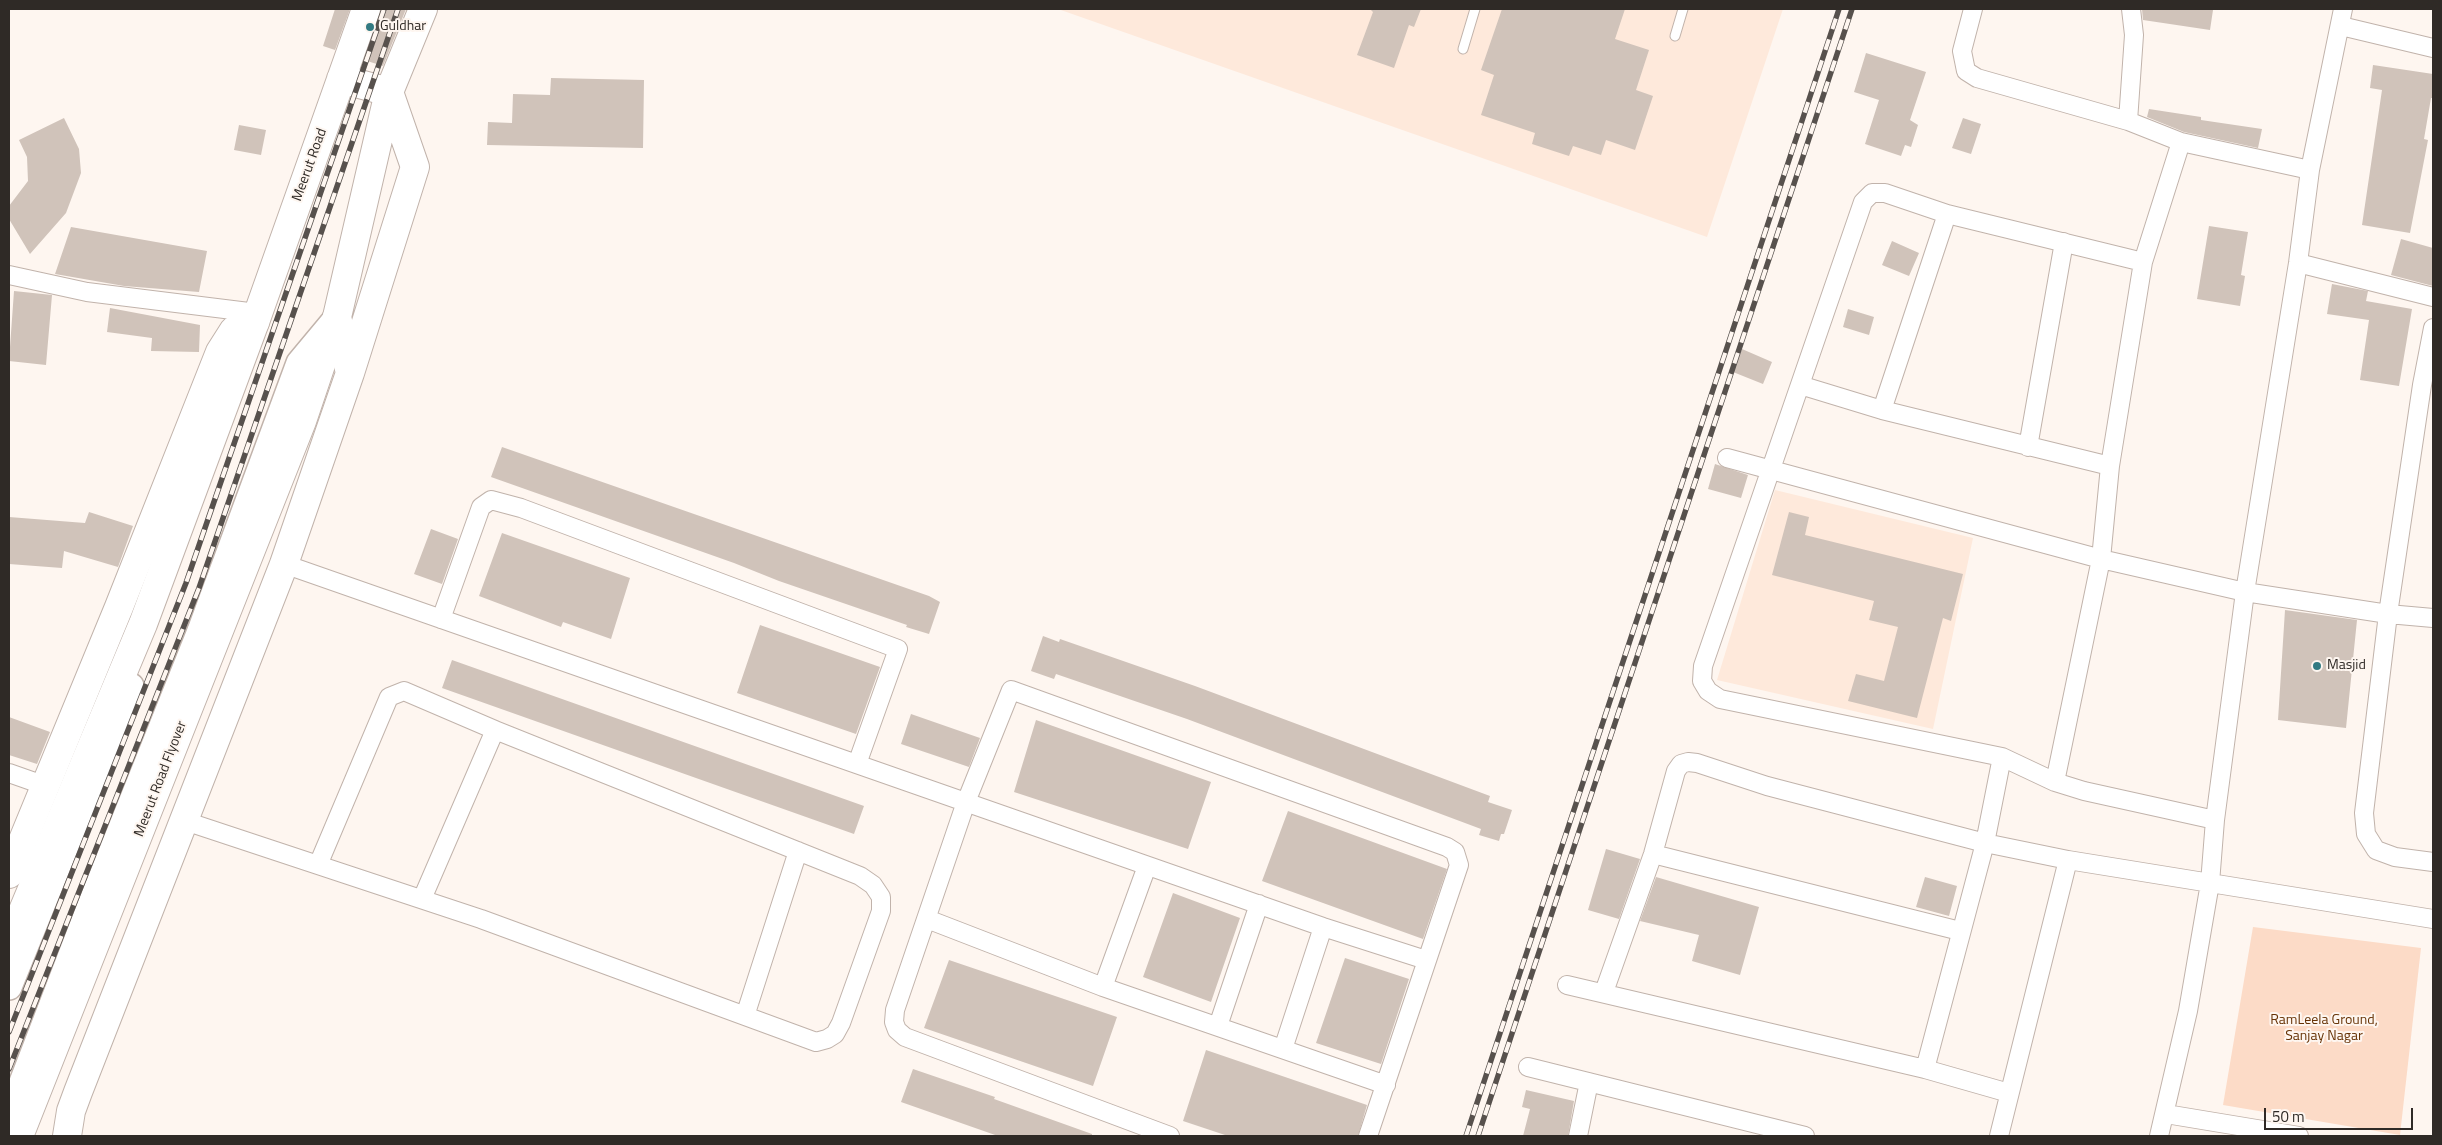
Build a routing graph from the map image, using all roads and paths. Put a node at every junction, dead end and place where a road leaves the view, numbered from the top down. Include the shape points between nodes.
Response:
1 (366, 9) edge
2 (423, 9) edge
3 (1475, 9) edge
4 (1683, 9) edge
5 (1973, 9) edge
6 (2131, 9) edge
7 (2342, 17) edge
8 (1675, 36) dead end
9 (2433, 48) edge
10 (1463, 49) dead end
11 (341, 79) junction
12 (389, 92) junction
13 (2128, 122) junction
14 (2181, 142) junction
15 (2310, 170) junction
16 (1947, 214) junction
17 (2064, 242) junction
18 (2143, 262) junction
19 (2298, 263) junction
20 (9, 275) edge
21 (2433, 297) edge
22 (337, 317) junction
23 (256, 318) junction
24 (2433, 328) edge
25 (350, 373) junction
26 (1800, 385) junction
27 (1882, 410) junction
28 (2028, 447) junction
29 (1727, 458) dead end
30 (2110, 466) junction
31 (1772, 470) junction
32 (2101, 559) junction
33 (284, 564) junction
34 (2245, 592) junction
35 (2388, 614) junction
36 (2433, 618) edge
37 (441, 619) junction
38 (495, 730) junction
39 (2002, 757) junction
40 (857, 764) junction
41 (9, 773) edge
42 (2055, 782) junction
43 (46, 786) junction
44 (966, 802) junction
45 (2215, 820) junction
46 (185, 821) junction
47 (1985, 843) junction
48 (798, 851) junction
49 (1653, 854) junction
50 (2068, 860) junction
51 (2433, 862) edge
52 (318, 865) junction
53 (1147, 866) junction
54 (9, 874) edge
55 (2210, 883) junction
56 (422, 899) junction
57 (1259, 904) junction
58 (927, 919) junction
59 (2433, 919) edge
60 (1323, 928) junction
61 (1960, 931) junction
62 (9, 944) edge
63 (1426, 960) junction
64 (1567, 985) dead end
65 (9, 987) edge
66 (1103, 987) junction
67 (1604, 992) junction
68 (745, 1016) junction
69 (1218, 1026) junction
70 (1283, 1049) junction
71 (1528, 1067) dead end
72 (1925, 1069) junction
73 (1589, 1082) junction
74 (1386, 1085) junction
75 (2009, 1093) junction
76 (2166, 1114) junction
77 (9, 1116) edge
78 (9, 1126) edge
79 (1751, 1130) edge
80 (15, 1136) edge
81 (19, 1136) edge
82 (67, 1136) edge
83 (1170, 1136) edge
84 (1368, 1136) edge
85 (1578, 1136) edge
86 (1805, 1136) edge
87 (1999, 1136) edge
88 (2159, 1136) edge
89 (2299, 1136) edge

1 - 11 main road, Meerut Road
2 - 12 main road
3 - 10 lane
4 - 8 lane
5 - 13 street via 1962,51 1966,71 1978,78
6 - 13 street via 2134,35
7 - 9 street
7 - 15 street
11 - 12 main road
11 - 23 main road, Meerut Road
12 - 22 main road
12 - 25 main road via 415,167
13 - 14 street
14 - 15 street
14 - 18 street
15 - 19 street
16 - 17 street
16 - 26 street via 1885,193 1872,194 1863,202
16 - 27 street
17 - 18 street
17 - 28 street
18 - 30 street
19 - 21 street
19 - 34 street
20 - 23 street via 87,292
22 - 25 main road
22 - 77 street via 299,362 200,631
22 - 81 main road, Meerut Road Flyover via 302,421
23 - 43 main road via 234,330 220,352
23 - 62 main road, Meerut Road via 143,624
23 - 65 street via 260,346 194,526
24 - 35 street
25 - 33 main road
26 - 27 street
26 - 31 street
27 - 28 street
28 - 30 street
29 - 31 street
30 - 32 street
31 - 32 street
31 - 39 street via 1703,666 1702,681 1708,691 1720,699
32 - 34 street
32 - 42 street
33 - 37 street
33 - 46 main road
34 - 35 street
34 - 45 street
35 - 36 street
35 - 51 street via 2364,813 2366,834 2376,850 2395,857
37 - 40 street
37 - 40 street via 481,507 491,500 521,508 898,649
38 - 48 street
38 - 52 street via 404,691 389,697
38 - 56 street
39 - 42 street
39 - 47 street
40 - 44 street
41 - 43 street
42 - 45 street
43 - 54 main road
44 - 53 street
44 - 58 street
44 - 63 street via 1011,690 1455,852 1459,864
45 - 55 street
46 - 52 street
46 - 82 main road via 78,1092
47 - 49 street via 1688,762 1681,764 1676,771
47 - 50 street
47 - 61 street
48 - 68 street
48 - 68 street via 860,876 873,885 881,897 881,911 835,1034 816,1042
49 - 61 street
49 - 67 street
50 - 55 street
50 - 75 street
52 - 56 street
53 - 57 street
53 - 66 street
55 - 59 street
55 - 76 street
56 - 68 street
57 - 60 street
57 - 69 street
58 - 66 street
58 - 83 street via 895,1010 897,1030 905,1037
60 - 63 street
60 - 70 street
61 - 72 street
63 - 74 street
64 - 67 street
66 - 69 street
67 - 72 street
69 - 70 street
70 - 74 street
71 - 73 street
72 - 75 street
73 - 79 street
73 - 85 street
74 - 84 street
75 - 87 street
76 - 88 street
76 - 89 street
78 - 80 street
79 - 86 street

